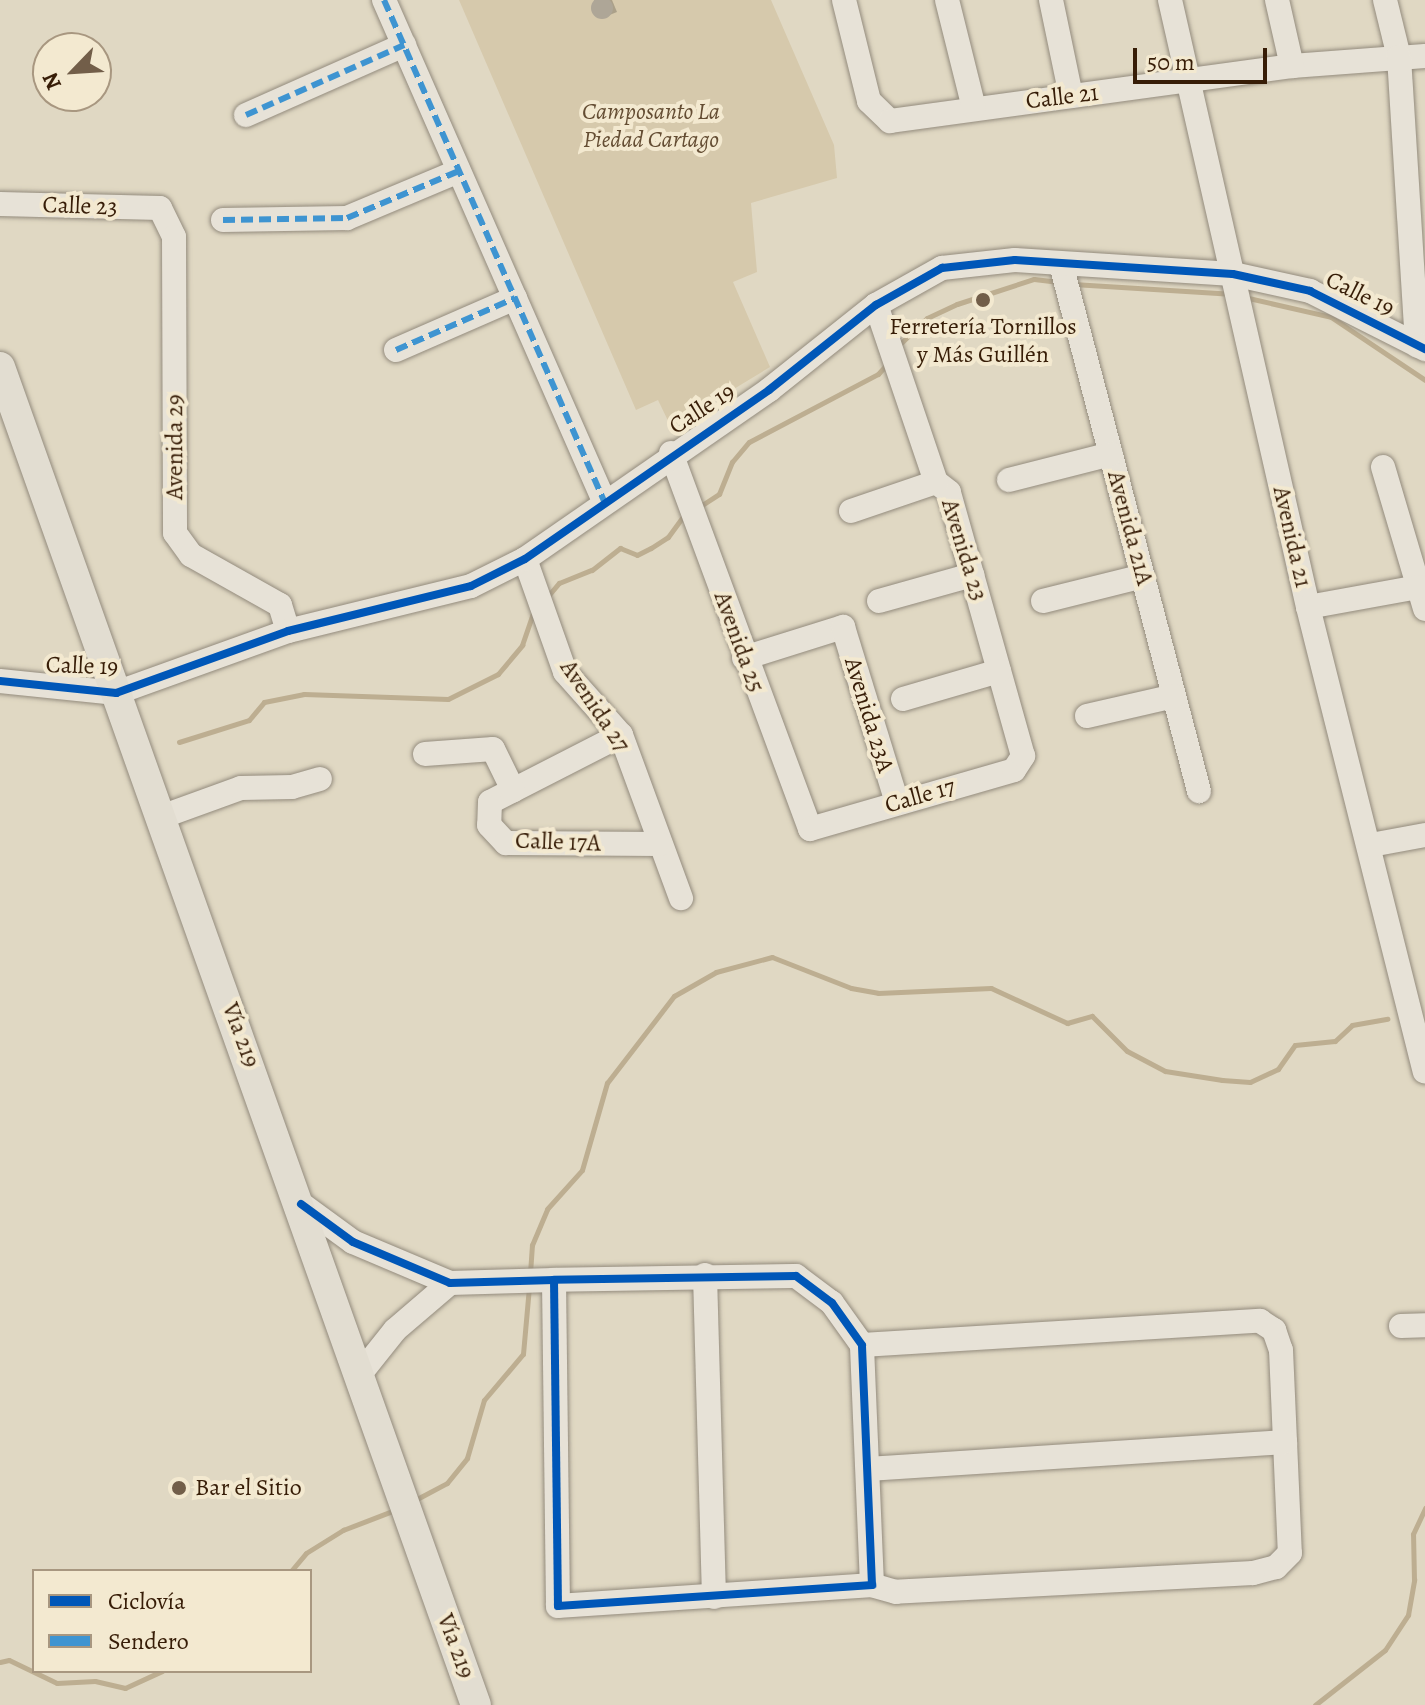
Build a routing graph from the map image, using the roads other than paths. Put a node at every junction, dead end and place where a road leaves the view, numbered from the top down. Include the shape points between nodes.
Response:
1 (384, 0) edge
2 (844, 0) edge
3 (947, 0) edge
4 (1051, 0) edge
5 (1170, 0) edge
6 (1277, 0) edge
7 (1385, 0) edge
8 (404, 45) junction
9 (1425, 56) edge
10 (1399, 57) junction
11 (1292, 66) junction
12 (1188, 80) junction
13 (1071, 96) junction
14 (974, 108) junction
15 (246, 115) dead end
16 (459, 171) junction
17 (0, 204) edge
18 (160, 208) joint
19 (223, 220) dead end
20 (1061, 264) junction
21 (1233, 274) junction
22 (515, 298) junction
23 (876, 305) junction
24 (1421, 347) edge
25 (396, 350) dead end
26 (0, 367) edge
27 (671, 453) junction
28 (1111, 454) junction
29 (1383, 467) dead end
30 (1009, 480) dead end
31 (936, 482) junction
32 (604, 501) junction
33 (851, 511) dead end
34 (525, 559) junction
35 (972, 575) junction
36 (1143, 576) junction
37 (1422, 598) edge
38 (879, 601) dead end
39 (1043, 601) dead end
40 (1308, 607) junction
41 (288, 631) junction
42 (744, 658) junction
43 (999, 671) junction
44 (0, 681) edge
45 (116, 693) junction
46 (1174, 696) junction
47 (903, 699) dead end
48 (1087, 716) dead end
49 (621, 735) junction
50 (425, 754) dead end
51 (1023, 756) joint
52 (320, 779) dead end
53 (513, 790) junction
54 (1199, 791) dead end
55 (897, 803) junction
56 (161, 817) junction
57 (810, 829) joint
58 (1425, 835) edge
59 (660, 844) junction
60 (1371, 845) junction
61 (681, 898) dead end
62 (1421, 1038) edge
63 (1425, 1072) edge
64 (301, 1204) junction
65 (705, 1275) junction
66 (554, 1280) junction
67 (450, 1283) junction
68 (862, 1345) junction
69 (360, 1374) junction
70 (1285, 1442) junction
71 (868, 1469) junction
72 (872, 1585) junction
73 (714, 1597) junction
74 (476, 1705) edge

1 - 8 street
2 - 14 street, Calle 21 via 869,101 890,121
3 - 14 street
4 - 13 street
5 - 12 street, Avenida 21
6 - 11 street
7 - 10 street
8 - 15 street
8 - 16 street
9 - 10 street, Calle 21
10 - 11 street, Calle 21
10 - 24 street
11 - 12 street, Calle 21
12 - 13 street, Calle 21
12 - 21 street, Avenida 21
13 - 14 street, Calle 21
16 - 19 street via 347,218
16 - 22 street
17 - 18 street, Calle 23
18 - 41 street, Avenida 29 via 174,237 175,533 191,555 280,605
20 - 21 street, Calle 19
20 - 23 street, Calle 19 via 1015,260 942,268
20 - 28 street, Avenida 21A
21 - 24 street, Calle 19 via 1310,291
21 - 40 street, Avenida 21
22 - 25 street
22 - 32 street
23 - 27 street, Calle 19 via 769,390
23 - 31 street, Avenida 23
26 - 45 main road, Vía 219
27 - 32 street, Calle 19
27 - 42 street, Avenida 25
28 - 30 street
28 - 36 street, Avenida 21A
29 - 37 street
31 - 33 street
31 - 35 street, Avenida 23 via 949,492
32 - 34 street, Calle 19
34 - 41 street, Calle 19 via 471,586
34 - 49 street, Avenida 27 via 565,672
35 - 38 street
35 - 43 street, Avenida 23
36 - 39 street
36 - 46 street, Avenida 21A
37 - 40 street
40 - 60 street, Avenida 21
41 - 45 street, Calle 19
42 - 55 street, Avenida 23A via 843,627
42 - 57 street, Avenida 25
43 - 47 street
43 - 51 street, Avenida 23
44 - 45 street, Calle 19
45 - 56 main road, Vía 219
46 - 48 street
46 - 54 street, Avenida 21A
49 - 53 street, Calle 17A
49 - 59 street, Avenida 27 via 656,819
50 - 53 street via 493,749
51 - 55 street, Calle 17 via 1014,770
52 - 56 street via 292,787 241,788
53 - 59 street, Calle 17A via 490,802 489,825 506,843
55 - 57 street, Calle 17
56 - 64 main road, Vía 219
58 - 60 street
59 - 61 street, Avenida 27
60 - 62 street, Avenida 21
62 - 63 street, Avenida 21
64 - 67 street via 353,1242
64 - 69 main road, Vía 219
65 - 66 street
65 - 68 street via 796,1276 832,1303
65 - 73 street
66 - 67 street
66 - 73 street via 558,1606
67 - 69 street via 395,1330
68 - 70 street via 1260,1321 1274,1330 1281,1350
68 - 71 street
69 - 74 main road, Vía 219
70 - 71 street
70 - 72 street via 1290,1553 1276,1567 896,1592
71 - 72 street
72 - 73 street

